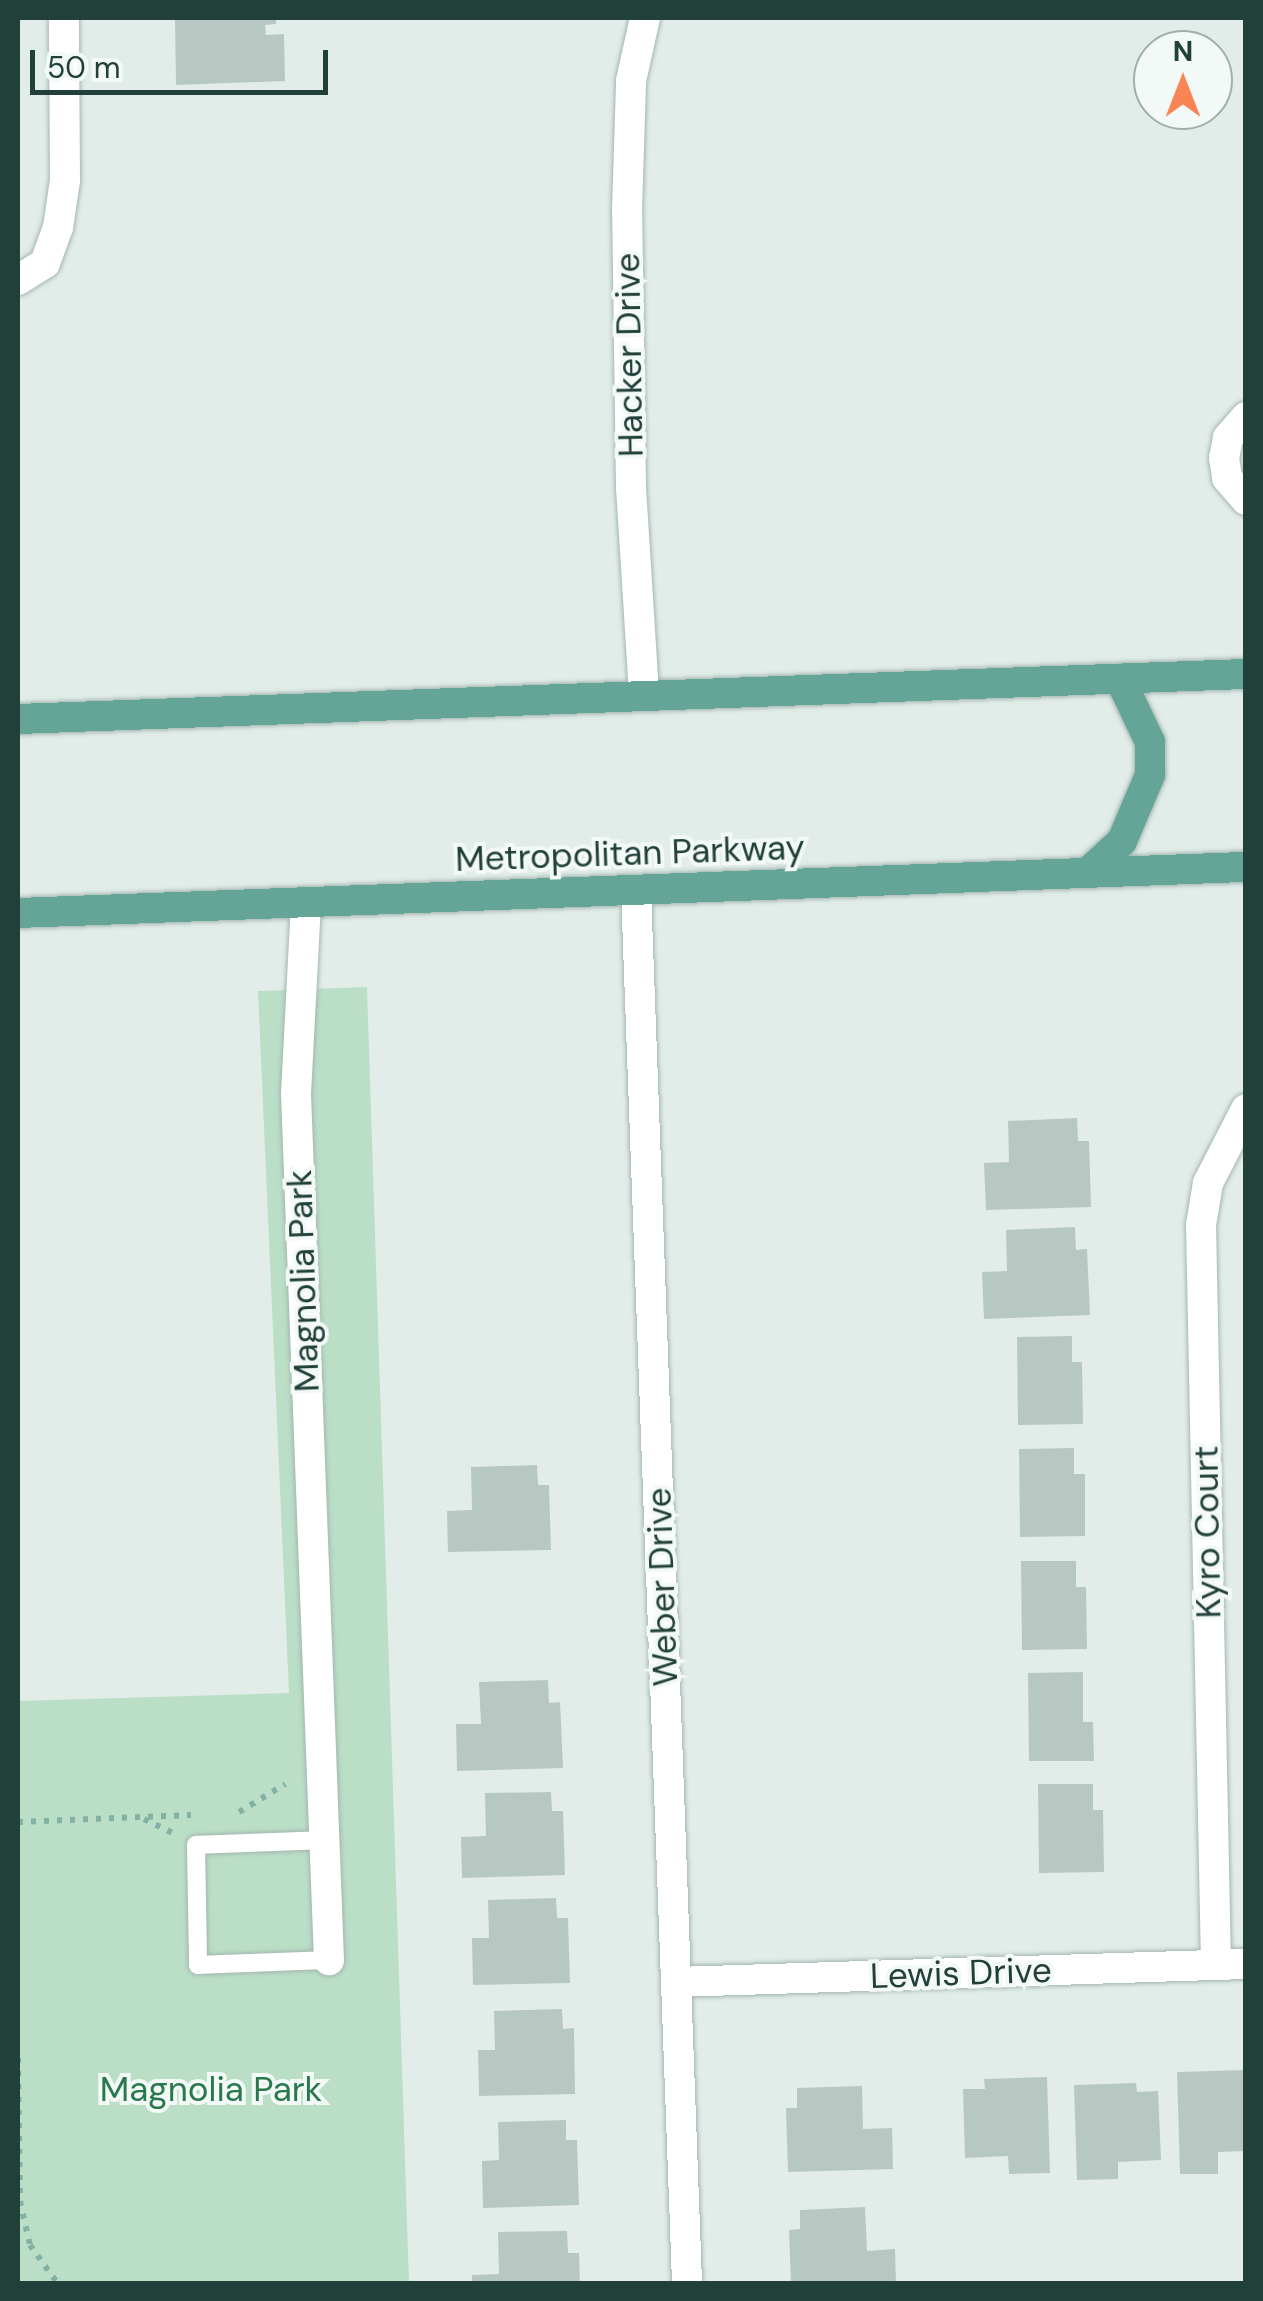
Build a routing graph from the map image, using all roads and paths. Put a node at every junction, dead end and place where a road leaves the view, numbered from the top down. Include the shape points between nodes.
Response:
1 (64, 18) edge
2 (644, 18) edge
3 (18, 280) edge
4 (1246, 417) edge
5 (1246, 500) edge
6 (1246, 674) edge
7 (1120, 679) junction
8 (644, 694) junction
9 (18, 719) edge
10 (1246, 867) edge
11 (1087, 874) junction
12 (636, 891) junction
13 (306, 902) junction
14 (18, 913) edge
15 (1246, 1109) edge
16 (285, 1784) dead end
17 (221, 1813) dead end
18 (201, 1814) dead end
19 (18, 1822) edge
20 (324, 1840) junction
21 (328, 1960) joint
22 (1231, 1965) edge
23 (676, 1982) junction
24 (18, 2058) edge
25 (58, 2284) edge
26 (687, 2284) edge

1 - 3 street via 65,180 58,228 45,263
2 - 8 street, Hacker Drive via 631,81 627,210 631,487
4 - 5 street via 1228,438 1224,458 1227,478
6 - 7 main road
7 - 8 main road
7 - 11 main road via 1150,742 1150,774 1122,840
8 - 9 main road
10 - 11 main road, Metropolitan Parkway
11 - 12 main road, Metropolitan Parkway
12 - 13 main road, Metropolitan Parkway
12 - 23 street, Weber Drive
13 - 14 main road, Metropolitan Parkway
13 - 20 street, Magnolia Park via 296,1094
15 - 22 street, Kyro Court via 1208,1183 1201,1225
16 - 17 path via 241,1812
18 - 19 path
20 - 21 street, Magnolia Park
20 - 21 lane via 196,1845 198,1965
22 - 23 street, Lewis Drive
23 - 26 street, Weber Drive
24 - 25 path via 20,2201 30,2245

